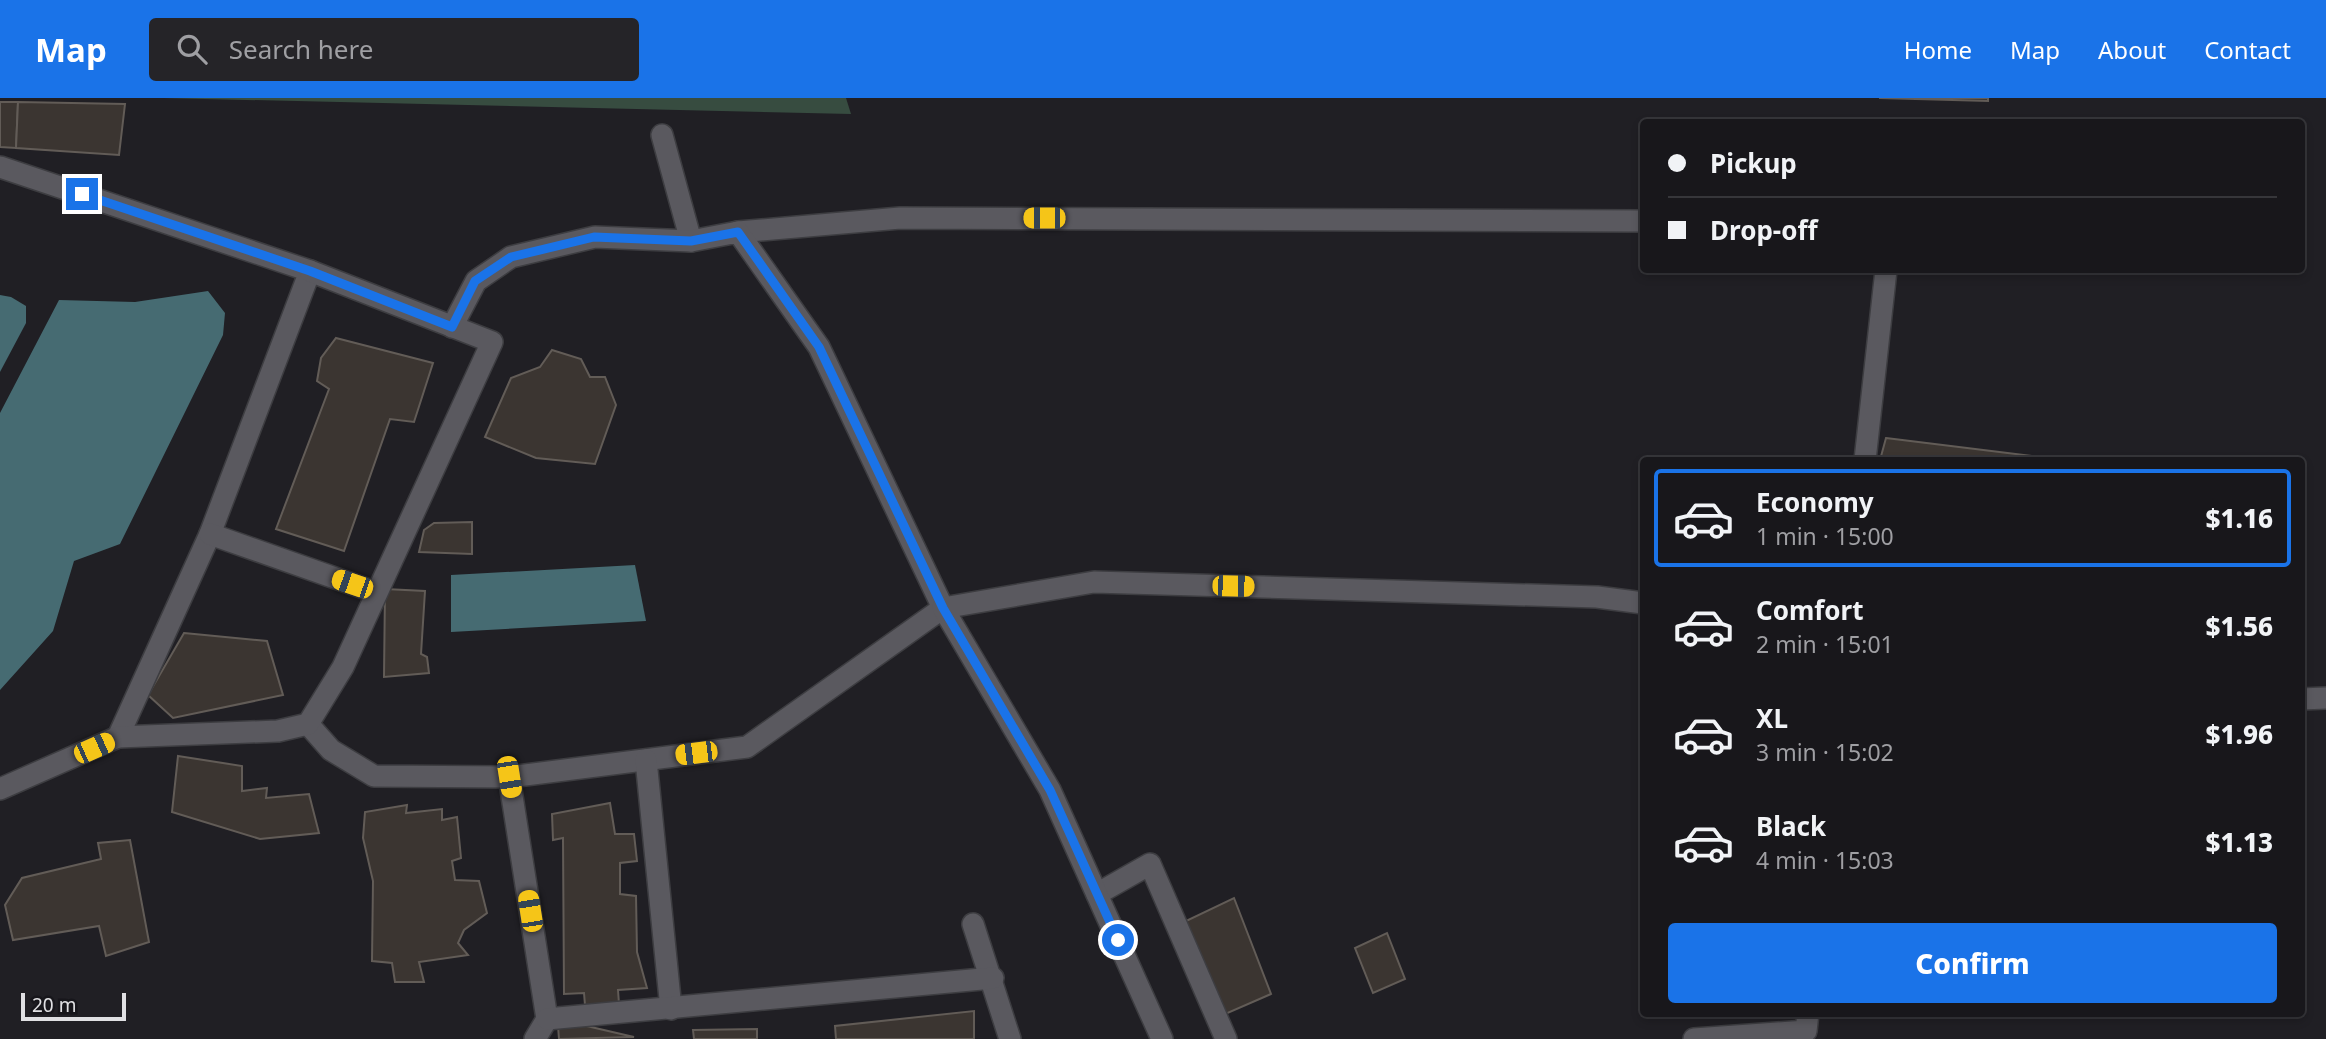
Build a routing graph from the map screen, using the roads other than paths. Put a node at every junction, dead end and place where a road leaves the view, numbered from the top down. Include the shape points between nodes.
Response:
1 (662, 135) dead end
2 (0, 167) edge
3 (1640, 222) edge
4 (738, 232) junction
5 (691, 241) junction
6 (310, 271) junction
7 (1886, 273) edge
8 (452, 327) junction
9 (1865, 457) edge
10 (210, 534) junction
11 (375, 592) junction
12 (1640, 603) edge
13 (943, 608) junction
14 (2326, 698) edge
15 (2305, 699) edge
16 (308, 724) junction
17 (118, 737) junction
18 (646, 760) junction
19 (509, 777) junction
20 (0, 789) edge
21 (1097, 894) junction
22 (973, 923) dead end
23 (993, 978) junction
24 (671, 1009) junction
25 (1808, 1017) edge
26 (547, 1019) junction
27 (535, 1039) edge
28 (1010, 1039) edge
29 (1162, 1039) edge
30 (1226, 1039) edge
31 (1694, 1039) edge

1 - 5 lane
2 - 6 lane
3 - 4 lane via 900,218
4 - 5 lane
4 - 13 lane via 819,347
5 - 8 lane via 594,237 511,257 475,281
6 - 8 lane
6 - 10 lane
7 - 9 lane
8 - 11 lane via 492,342
10 - 11 lane
10 - 17 lane
11 - 16 lane via 343,667
12 - 13 lane via 1597,597 1094,582
13 - 18 lane via 747,747
13 - 21 lane via 1050,790
14 - 15 lane
16 - 17 lane via 278,731
16 - 19 lane via 331,750 374,776
17 - 20 lane
18 - 19 lane
18 - 24 lane
19 - 26 lane
21 - 29 lane
21 - 30 lane via 1150,864
22 - 23 lane
23 - 24 lane
23 - 28 lane
24 - 26 lane
25 - 31 lane via 1807,1031
26 - 27 lane

